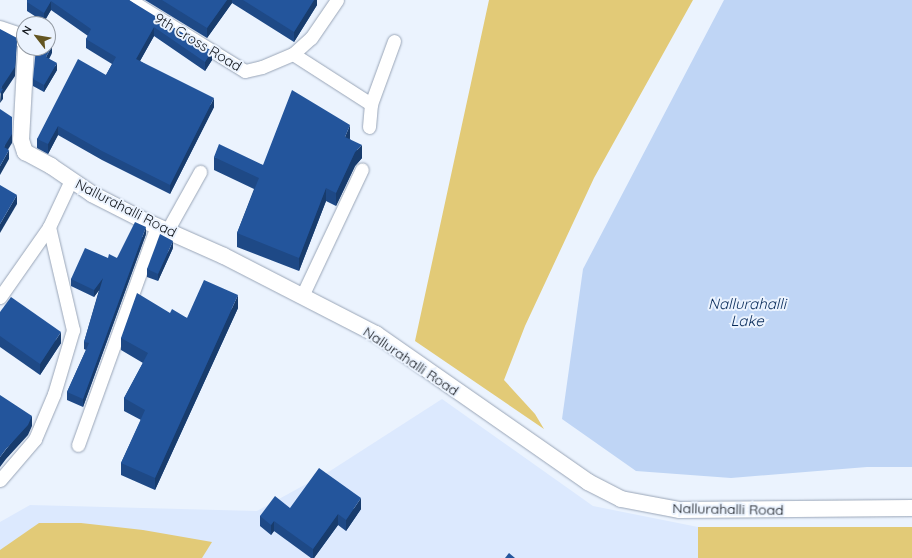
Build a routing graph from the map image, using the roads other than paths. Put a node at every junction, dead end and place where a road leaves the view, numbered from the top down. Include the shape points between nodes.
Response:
1 (130, 0) edge
2 (337, 0) edge
3 (0, 29) edge
4 (16, 35) edge
5 (394, 42) dead end
6 (293, 54) junction
7 (26, 56) edge
8 (371, 104) junction
9 (369, 127) dead end
10 (362, 169) dead end
11 (200, 172) dead end
12 (72, 180) junction
13 (49, 227) junction
14 (162, 229) junction
15 (302, 296) junction
16 (0, 297) edge
17 (78, 445) dead end
18 (2, 475) edge
19 (912, 508) edge

1 - 6 street, 9th Cross Road via 245,71
2 - 6 street, 9th Cross Road via 311,38
3 - 4 street
5 - 8 street
6 - 8 street
7 - 12 street, Nallurahalli Road via 21,140 25,152
8 - 9 street
10 - 15 street
11 - 14 street
12 - 13 street
12 - 14 street, Nallurahalli Road via 92,194
13 - 16 street
13 - 18 street via 72,330 54,394 35,439
14 - 15 street, Nallurahalli Road via 224,256
14 - 17 street
15 - 19 street, Nallurahalli Road via 376,334 588,482 621,499 680,510

